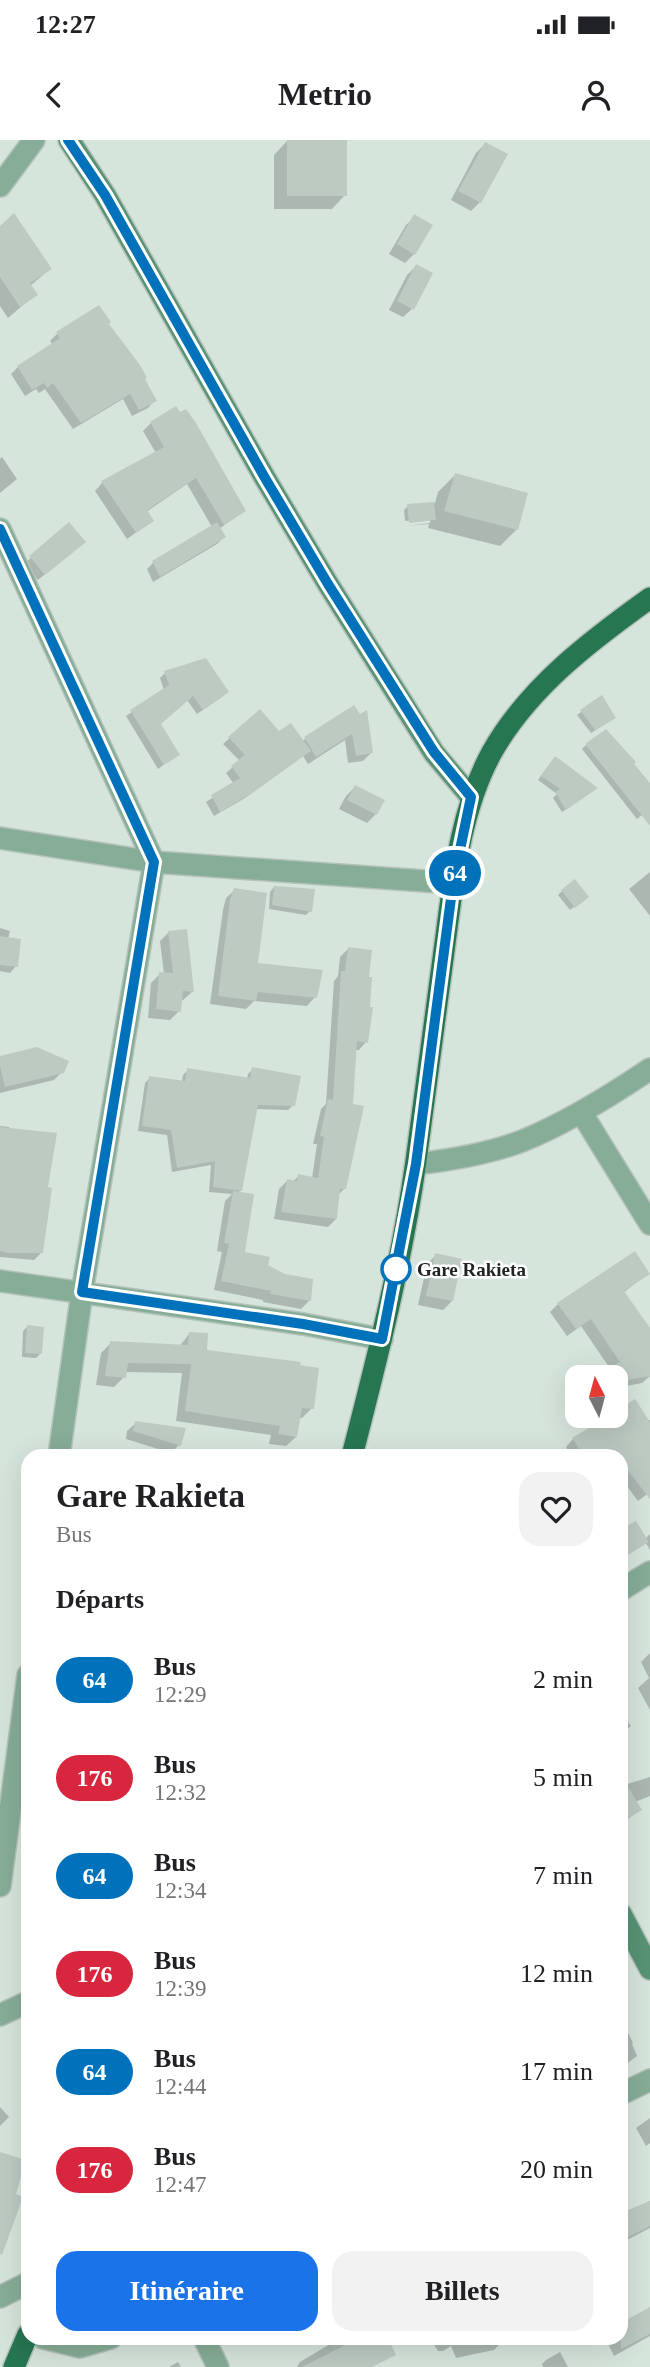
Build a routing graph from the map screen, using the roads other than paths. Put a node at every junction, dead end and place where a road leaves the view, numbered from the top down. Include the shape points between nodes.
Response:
1 (34, 140) edge
2 (68, 140) edge
3 (0, 186) edge
4 (0, 529) edge
5 (650, 598) edge
6 (471, 797) junction
7 (0, 838) edge
8 (154, 862) junction
9 (453, 883) junction
10 (650, 1069) edge
11 (581, 1112) junction
12 (416, 1164) junction
13 (650, 1224) edge
14 (0, 1281) edge
15 (82, 1292) junction
16 (382, 1339) junction
17 (60, 1449) edge
18 (354, 1449) edge
19 (650, 1572) edge
20 (628, 1586) edge
21 (21, 1716) edge
22 (15, 1751) edge
23 (0, 1886) edge
24 (628, 1923) edge
25 (644, 1942) edge
26 (650, 1969) edge
27 (21, 2005) edge
28 (0, 2015) edge
29 (650, 2080) edge
30 (628, 2091) edge
31 (21, 2286) edge
32 (0, 2297) edge
33 (23, 2345) edge
34 (207, 2345) edge
35 (14, 2367) edge
36 (218, 2367) edge

1 - 3 street
2 - 6 main road via 105,195 328,584 434,752
4 - 8 street
5 - 6 highway via 552,675 516,714
6 - 9 highway
7 - 8 street
8 - 9 street
8 - 15 street
9 - 12 highway
10 - 11 street
11 - 12 street via 522,1141 455,1160
11 - 13 street
12 - 16 highway
14 - 15 street
15 - 16 street
15 - 17 street
16 - 18 highway
19 - 20 street
21 - 22 street
22 - 23 street
24 - 25 main road
25 - 26 main road
27 - 28 street
29 - 30 street
31 - 32 street
33 - 35 highway
34 - 36 street

